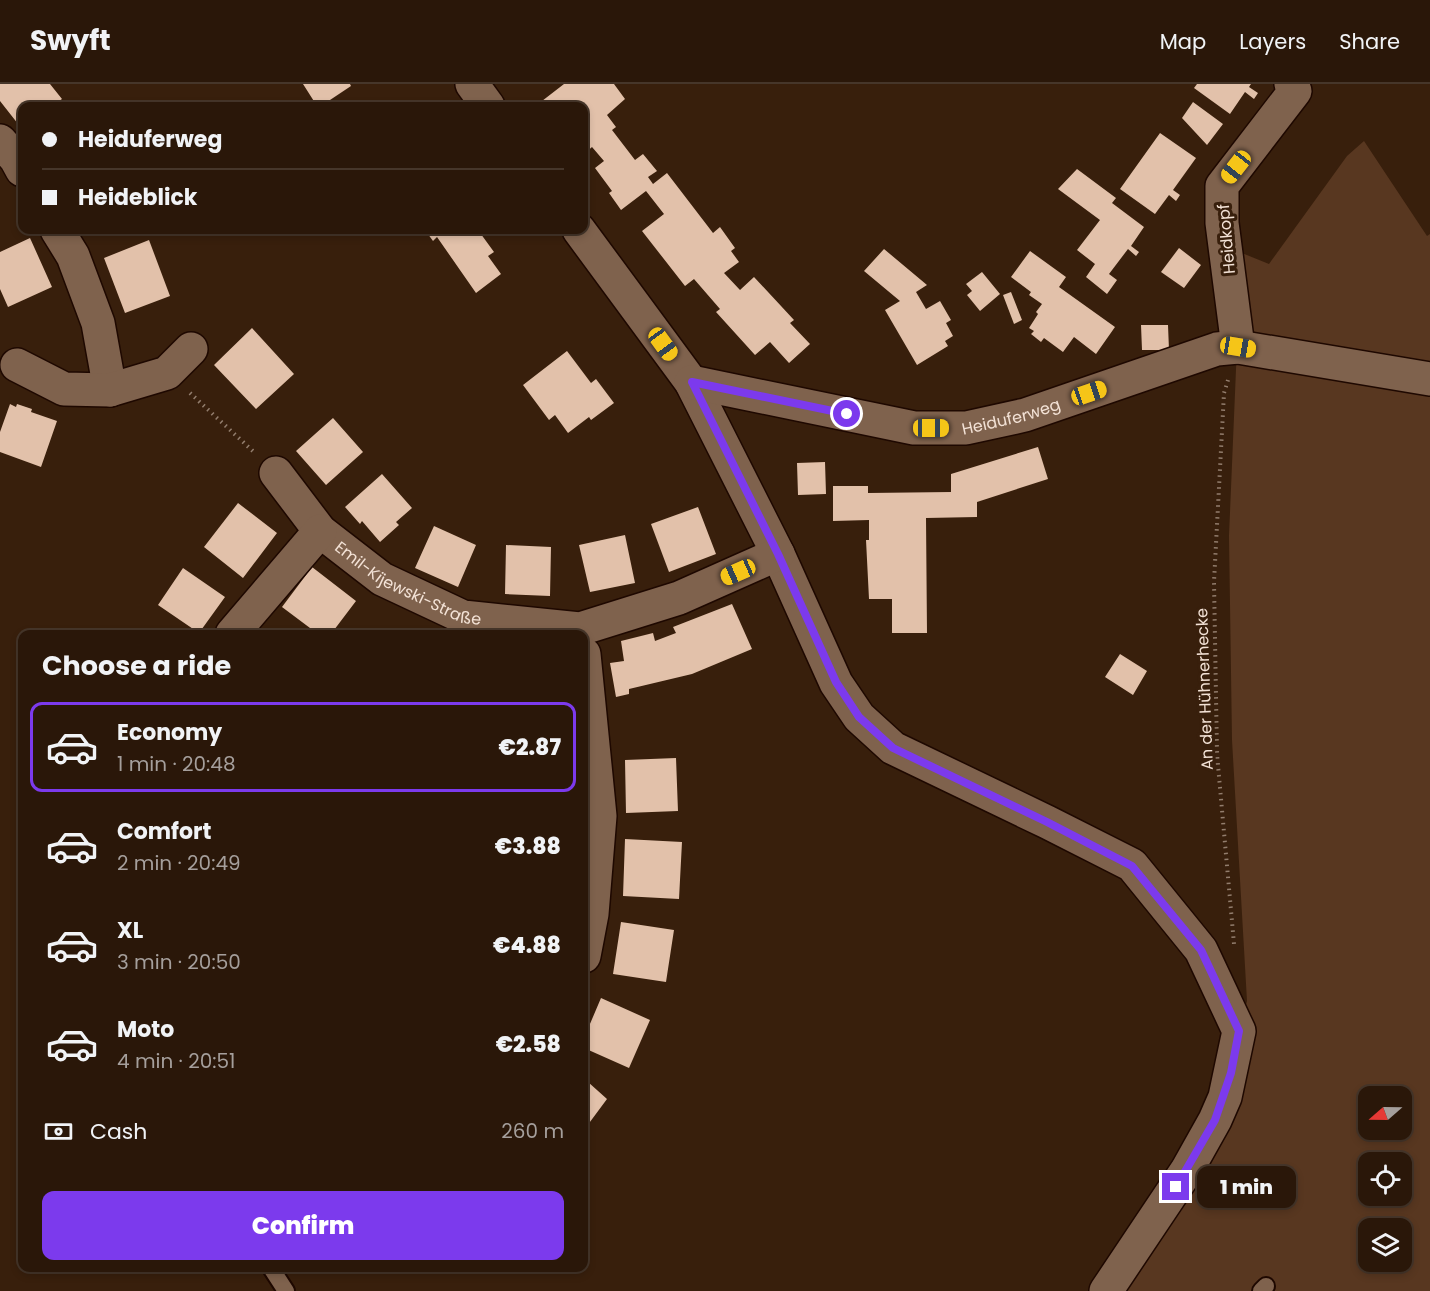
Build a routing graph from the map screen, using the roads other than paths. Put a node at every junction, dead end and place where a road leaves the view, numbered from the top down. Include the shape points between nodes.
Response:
1 (472, 84) edge
2 (1291, 84) edge
3 (485, 102) edge
4 (0, 141) edge
5 (18, 163) edge
6 (59, 234) edge
7 (582, 234) edge
8 (1238, 347) junction
9 (191, 350) dead end
10 (17, 365) dead end
11 (1430, 380) edge
12 (692, 382) junction
13 (110, 390) junction
14 (276, 473) road end
15 (320, 531) junction
16 (778, 554) junction
17 (235, 630) edge
18 (533, 630) edge
19 (588, 636) edge
20 (588, 704) edge
21 (588, 935) edge
22 (274, 1272) edge
23 (286, 1291) edge
24 (1106, 1291) edge

1 - 3 street
2 - 8 street, Heidkopf via 1294,91 1221,186
4 - 5 street
6 - 13 street via 73,256 98,323
7 - 12 street
8 - 11 street, Heiduferweg
8 - 12 street, Heiduferweg via 1217,349 1025,415 966,428 914,428
9 - 13 street via 167,372
10 - 13 street via 64,389
12 - 16 street
14 - 15 street, Emil-Kijewski-Straße
15 - 17 street, Emil-Kijewski-Straße
15 - 18 street, Emil-Kijewski-Straße via 382,579 463,617
16 - 19 street, Emil-Kijewski-Straße
16 - 24 street via 836,682 859,717 893,748 1132,866 1201,950 1239,1031 1231,1073 1215,1120 1187,1170
20 - 21 street via 600,816
22 - 23 lane

